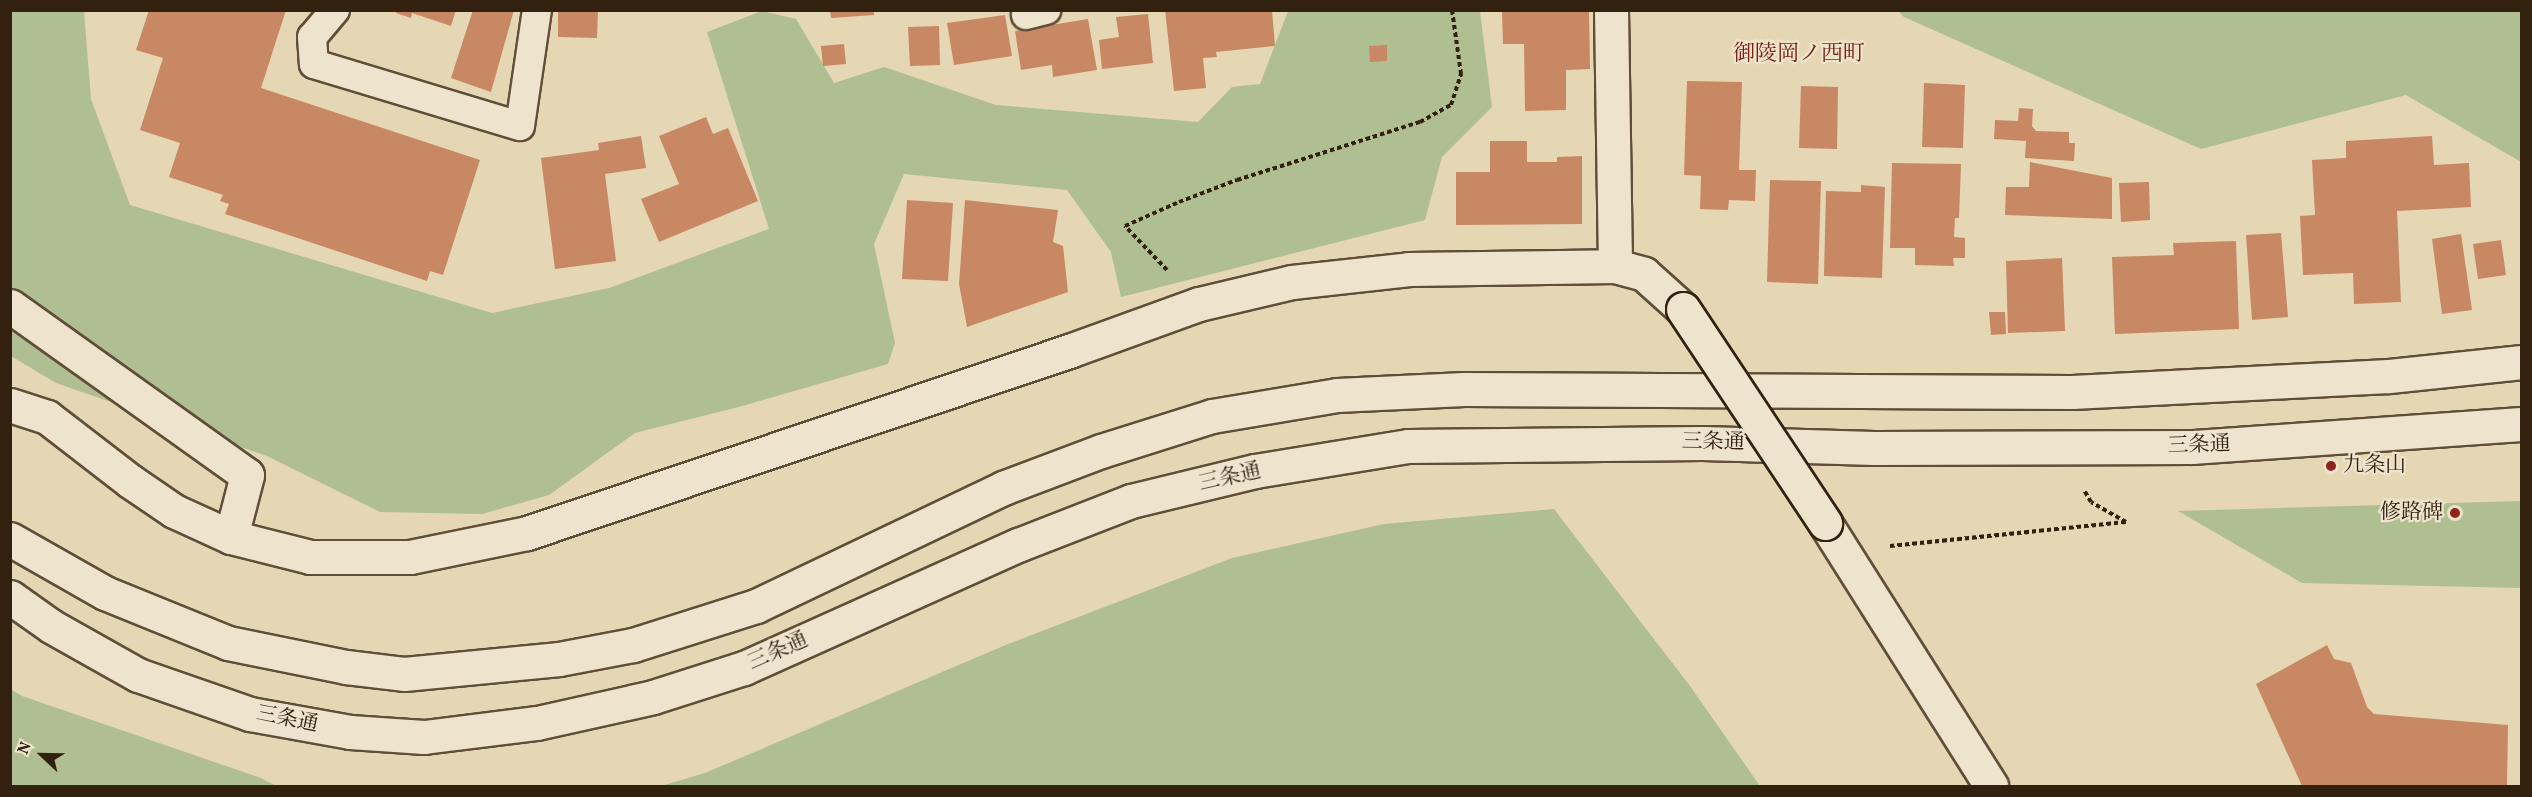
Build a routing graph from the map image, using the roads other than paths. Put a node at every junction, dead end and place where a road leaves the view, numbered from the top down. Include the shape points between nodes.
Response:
1 (335, 10) edge
2 (537, 10) edge
3 (1611, 10) edge
4 (1615, 266) junction
5 (10, 306) edge
6 (2522, 362) edge
7 (10, 405) edge
8 (2522, 424) edge
9 (231, 537) junction
10 (10, 538) edge
11 (10, 597) edge
12 (1991, 786) edge

1 - 2 lane via 312,37 314,64 520,126
3 - 4 main road
4 - 9 main road via 1409,269 1292,282 1199,304 527,532 410,557 309,557
4 - 12 main road, bridge via 1644,274 1683,309 1844,551
5 - 9 main road via 247,475
6 - 10 main road via 2390,376 2072,392 1464,389 1337,395 1212,416 1101,451 1003,488 756,606 633,645 559,659 404,674 346,667 228,643 105,593
7 - 9 main road via 46,417 174,511
8 - 11 main road, 三条通 via 2172,447 1885,448 1702,442 1408,446 1255,471 1131,501 1007,550 744,668 653,697 537,723 424,737 350,732 250,714 138,675 51,626

